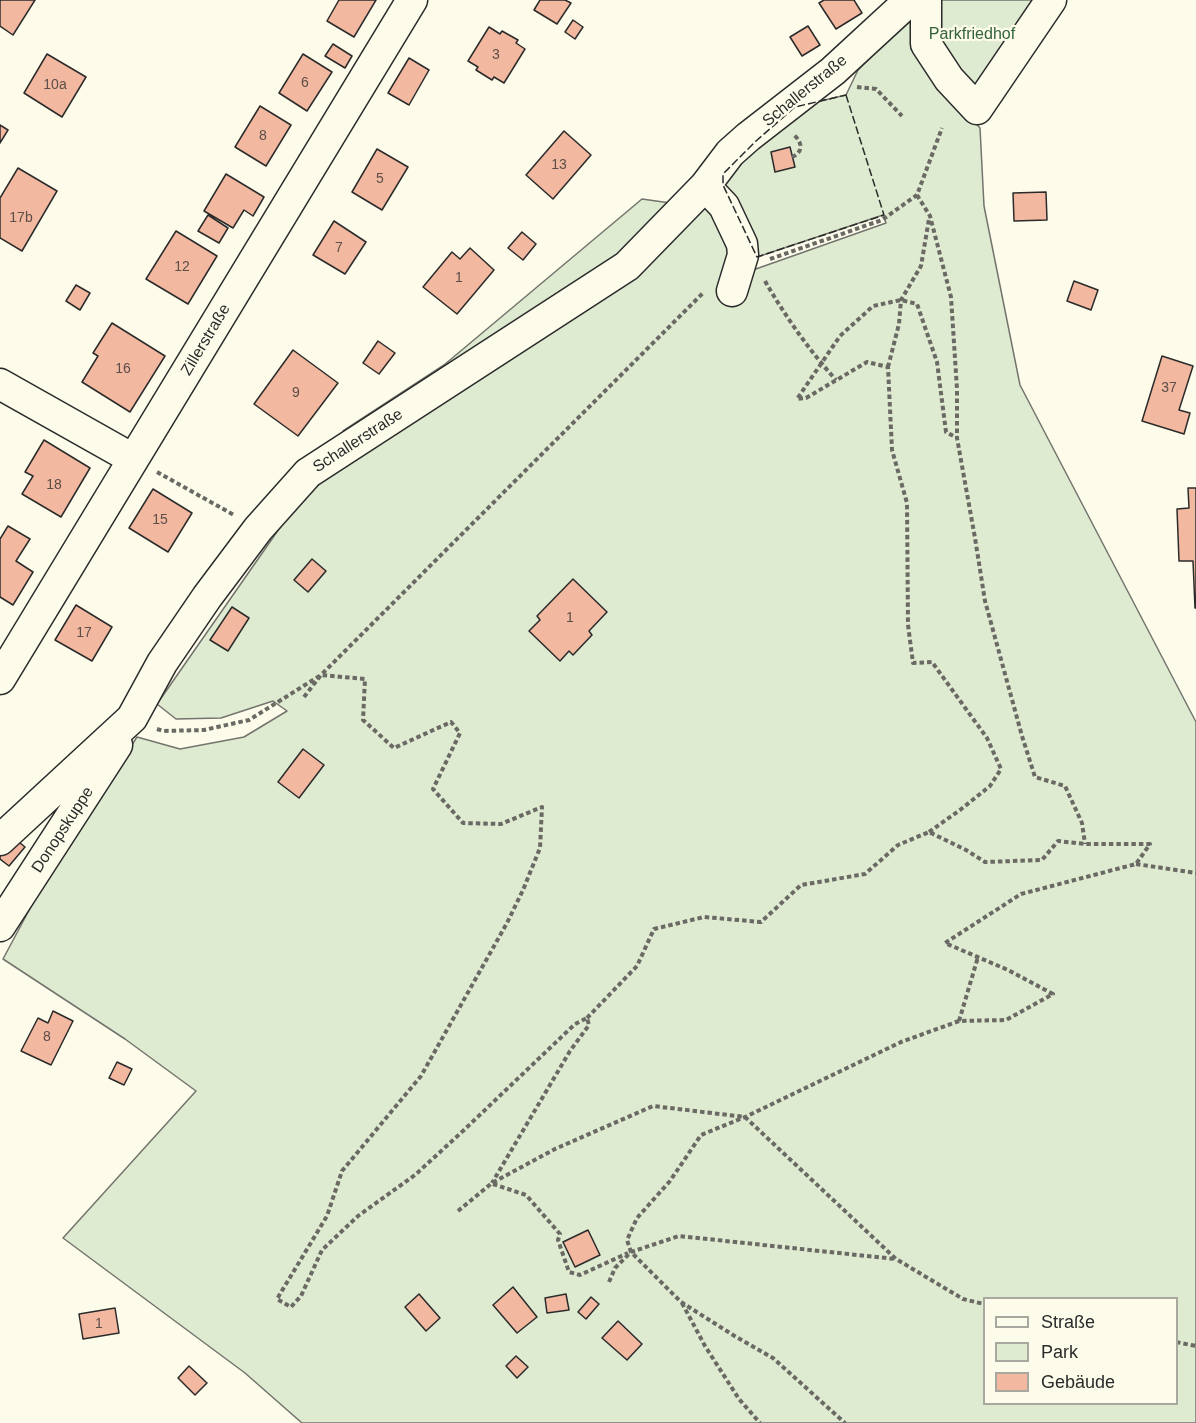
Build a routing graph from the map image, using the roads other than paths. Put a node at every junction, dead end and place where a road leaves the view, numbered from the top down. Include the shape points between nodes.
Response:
1 (412, 0) edge
2 (910, 0) edge
3 (926, 0) edge
4 (1051, 0) edge
5 (705, 186) junction
6 (742, 269) road end
7 (0, 384) edge
8 (133, 459) junction
9 (0, 679) edge
10 (125, 724) junction
11 (0, 840) edge
12 (0, 927) edge

1 - 8 street, Zillerstraße
2 - 5 street, Schallerstraße via 833,71 730,153
3 - 4 street via 926,44 949,79 976,109
5 - 6 street via 724,206 742,244
5 - 10 street, Schallerstraße via 627,266 308,473 258,529 207,597
7 - 8 street
8 - 9 street, Zillerstraße
10 - 11 street, Schallerstraße
10 - 12 street, Donopskuppe via 117,748

